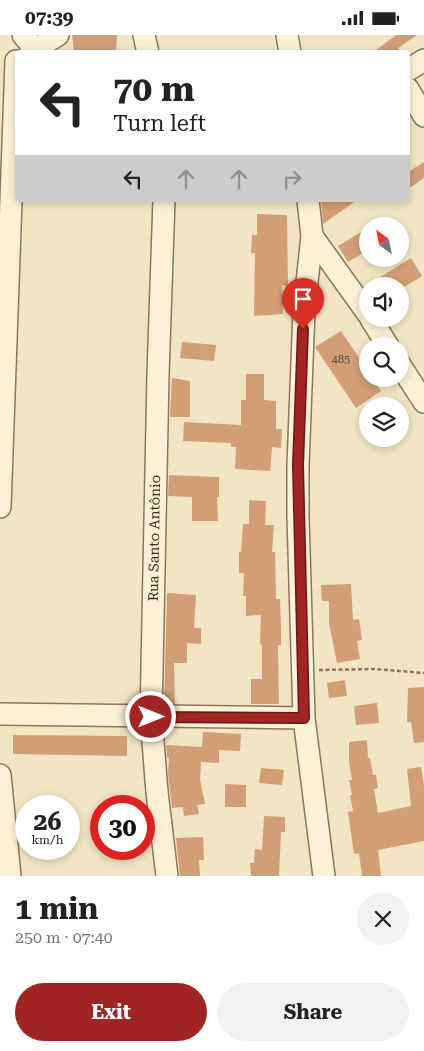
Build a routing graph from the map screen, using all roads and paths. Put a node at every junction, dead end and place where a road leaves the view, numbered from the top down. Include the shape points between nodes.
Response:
1 (58, 35) edge
2 (144, 35) edge
3 (287, 35) edge
4 (30, 50) edge
5 (147, 50) edge
6 (290, 50) edge
7 (424, 60) edge
8 (410, 70) edge
9 (410, 92) edge
10 (424, 116) edge
11 (15, 168) edge
12 (164, 202) edge
13 (308, 202) edge
14 (312, 236) junction
15 (359, 301) edge
16 (409, 379) edge
17 (424, 403) edge
18 (0, 507) edge
19 (302, 671) junction
20 (424, 673) edge
21 (0, 714) edge
22 (151, 717) junction
23 (304, 718) junction
24 (0, 775) edge
25 (10, 876) edge
26 (167, 876) edge
27 (324, 876) edge

1 - 4 street
2 - 5 street
3 - 6 street
7 - 8 street
9 - 10 street
11 - 18 street
12 - 22 street, Rua Santo Antônio
13 - 14 street
14 - 15 street
14 - 19 street via 304,310 298,465
16 - 17 street
19 - 20 path via 374,669
19 - 23 street
21 - 22 street
22 - 23 street
22 - 26 street, Rua Santo Antônio
23 - 27 street
24 - 25 street

